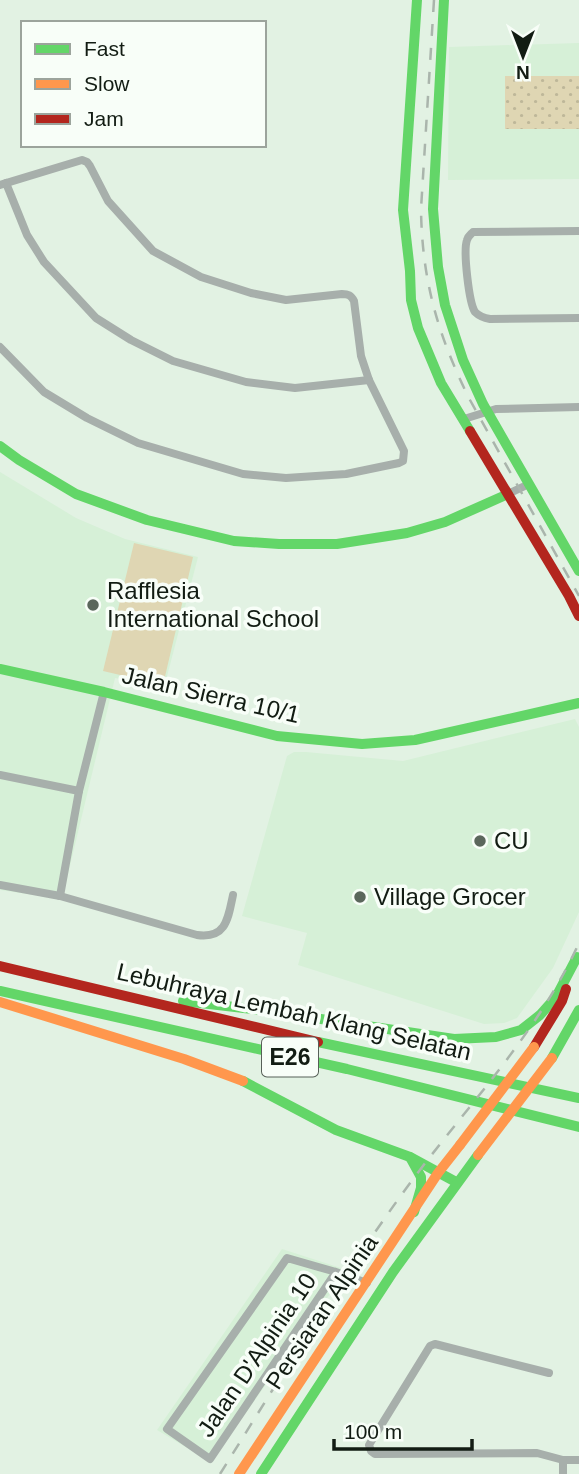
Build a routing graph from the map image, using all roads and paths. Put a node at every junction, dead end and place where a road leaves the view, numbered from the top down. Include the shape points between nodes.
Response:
1 (417, 0) edge
2 (444, 0) edge
3 (3, 184) edge
4 (579, 231) edge
5 (579, 318) edge
6 (0, 347) edge
7 (369, 380) junction
8 (579, 407) edge
9 (487, 412) junction
10 (464, 419) junction
11 (0, 446) edge
12 (529, 484) junction
13 (508, 494) junction
14 (579, 571) edge
15 (579, 616) edge
16 (0, 669) edge
17 (104, 692) junction
18 (579, 703) edge
19 (561, 708) junction
20 (579, 708) edge
21 (0, 775) edge
22 (79, 791) junction
23 (0, 885) edge
24 (233, 895) dead end
25 (60, 896) junction
26 (578, 954) edge
27 (0, 966) edge
28 (0, 991) edge
29 (130, 996) junction
30 (0, 1002) edge
31 (579, 1010) edge
32 (579, 1098) edge
33 (579, 1127) edge
34 (410, 1157) junction
35 (438, 1174) junction
36 (456, 1182) junction
37 (414, 1212) junction
38 (336, 1272) junction
39 (366, 1283) junction
40 (549, 1373) dead end
41 (563, 1460) junction
42 (579, 1460) edge
43 (239, 1474) edge
44 (261, 1474) edge
45 (563, 1474) edge

1 - 10 main road via 403,210 411,300 441,383
2 - 9 main road via 434,234 454,333
3 - 7 street via 44,262 96,318 131,340 173,361 246,382 295,388
3 - 7 street via 82,160 90,166 108,201 153,251 201,277 286,300 352,296
4 - 5 street via 473,232 466,243 474,309 482,317
6 - 7 street via 44,392 138,443 243,474 286,478 346,474 403,461 404,451
8 - 9 street
9 - 10 street
9 - 12 main road
10 - 13 main road
11 - 13 main road via 76,494 147,520 234,541 337,544 407,533
12 - 13 street
12 - 14 main road
13 - 15 main road
16 - 17 main road, Jalan Sierra 10/1
17 - 19 main road, Jalan Sierra 10/1 via 277,736 362,744 415,740
17 - 22 street
18 - 19 main road, Jalan Sierra 10/1
19 - 20 main road
21 - 22 street
22 - 25 street
23 - 25 street
24 - 25 street via 225,926 208,937
26 - 29 main road via 556,997 540,1015 521,1030 496,1037 454,1039
26 - 35 main road, Persiaran Alpinia, bridge via 562,1001 534,1047
27 - 29 main road, Lebuhraya Lembah Klang Selatan / E26
28 - 33 main road, Lebuhraya Lembah Klang Selatan / E26
29 - 32 main road, Lebuhraya Lembah Klang Selatan / E26
30 - 34 main road via 233,1076 336,1130
31 - 36 main road, Persiaran Alpinia, bridge via 552,1058
34 - 35 main road
34 - 37 main road via 421,1177
35 - 36 main road
35 - 37 main road, Persiaran Alpinia
36 - 44 main road, Persiaran Alpinia
37 - 39 main road, Persiaran Alpinia
38 - 38 street, Jalan D'Alpinia 10 via 287,1258 166,1429 210,1459
38 - 39 street
39 - 43 main road, Persiaran Alpinia
40 - 41 street via 430,1346 369,1445 375,1454 537,1453
41 - 42 street
41 - 45 street

